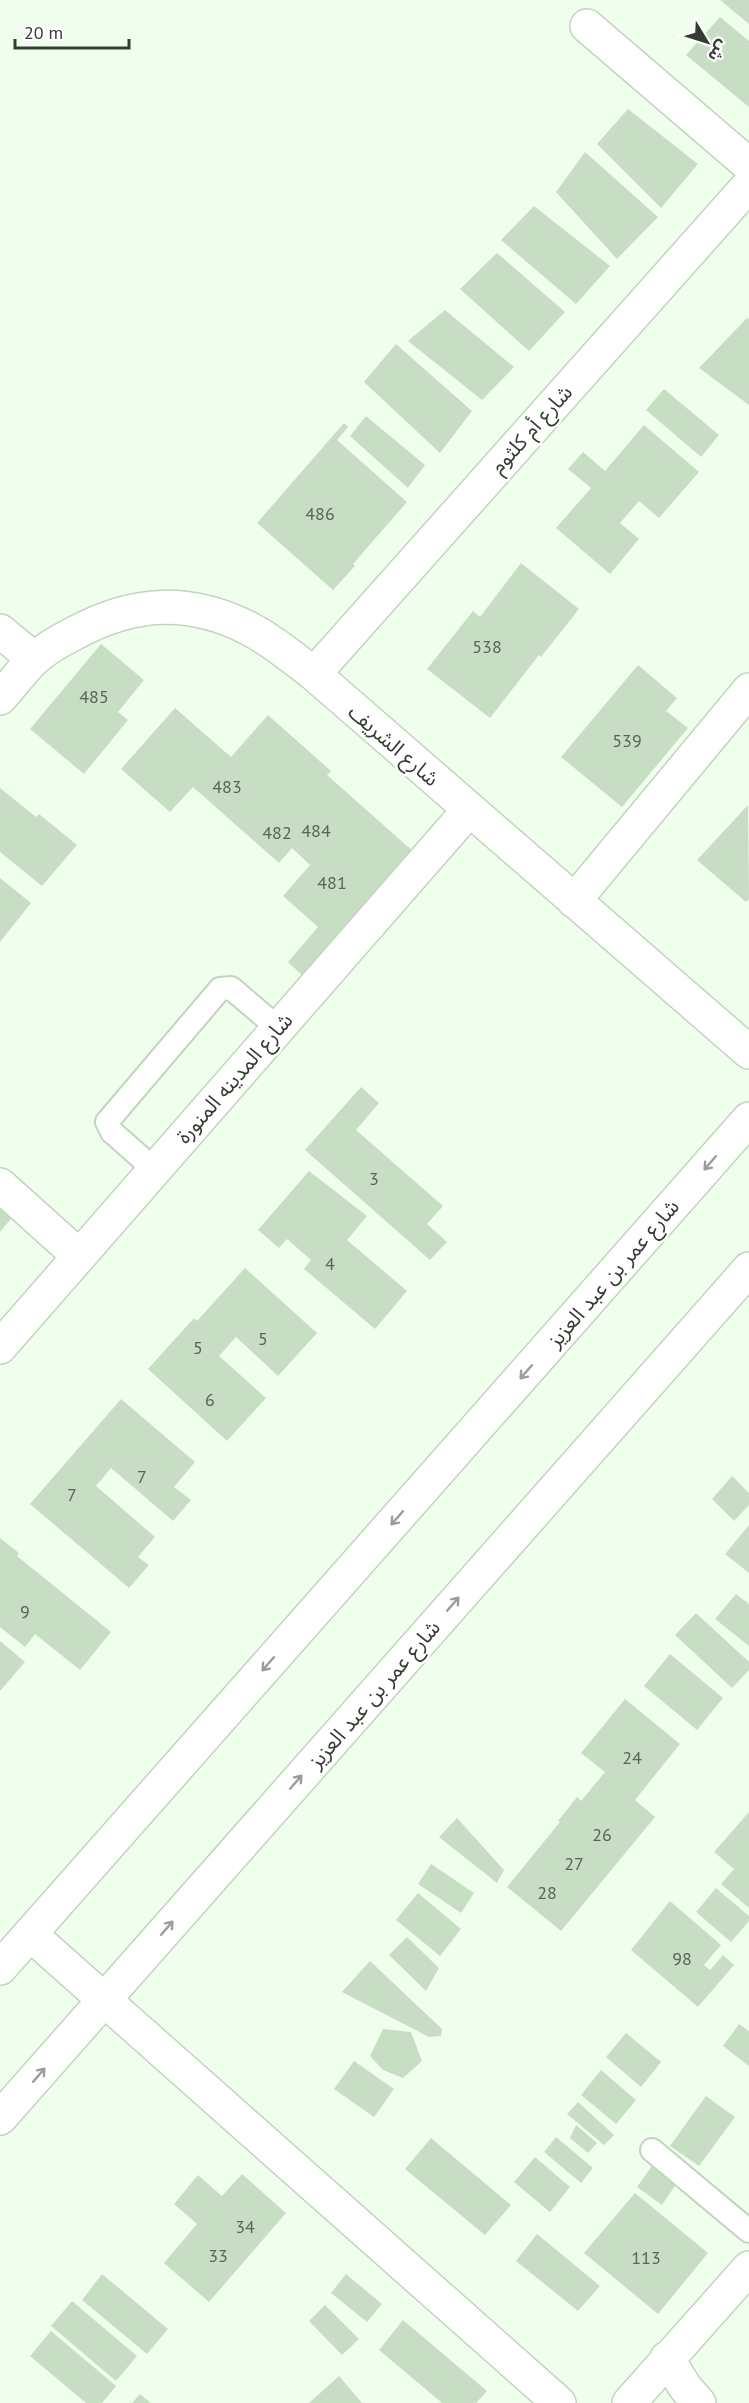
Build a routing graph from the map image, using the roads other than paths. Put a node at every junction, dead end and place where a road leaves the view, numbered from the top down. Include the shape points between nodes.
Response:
1 (587, 26) dead end
2 (749, 165) edge
3 (749, 184) edge
4 (0, 631) edge
5 (34, 659) junction
6 (314, 674) junction
7 (749, 690) edge
8 (0, 698) edge
9 (469, 810) junction
10 (574, 902) junction
11 (278, 1028) junction
12 (749, 1052) edge
13 (749, 1119) edge
14 (154, 1170) junction
15 (0, 1185) edge
16 (79, 1256) junction
17 (749, 1269) edge
18 (0, 1347) edge
19 (30, 1934) junction
20 (0, 1968) edge
21 (104, 2000) junction
22 (0, 2118) edge
23 (652, 2150) dead end
24 (749, 2231) edge
25 (749, 2268) edge
26 (667, 2358) junction
27 (559, 2403) edge
28 (629, 2403) edge
29 (699, 2403) edge

1 - 2 street
3 - 6 street, شارع أم كلثوم
4 - 5 street
5 - 6 street, شارع الشريف via 98,620 136,608 176,606 203,611 250,629
5 - 8 street, شارع الشريف
6 - 9 street, شارع الشريف
7 - 10 street
9 - 10 street, شارع الشريف
9 - 11 street, شارع المدينه المنورة
10 - 12 street, شارع الشريف
11 - 14 street, شارع المدينه المنورة
11 - 14 lane via 231,988 220,989 107,1122 112,1132
13 -> 19 street, شارع عمر بن عبد العزيز
14 - 16 street, شارع المدينه المنورة
15 - 16 street
16 - 18 street, شارع المدينه المنورة
21 -> 17 street, شارع عمر بن عبد العزيز
19 - 20 street, شارع عمر بن عبد العزيز
19 - 21 street
22 -> 21 street, شارع عمر بن عبد العزيز
21 - 27 street
23 - 24 lane
25 - 26 street
26 - 28 street
26 - 29 street

